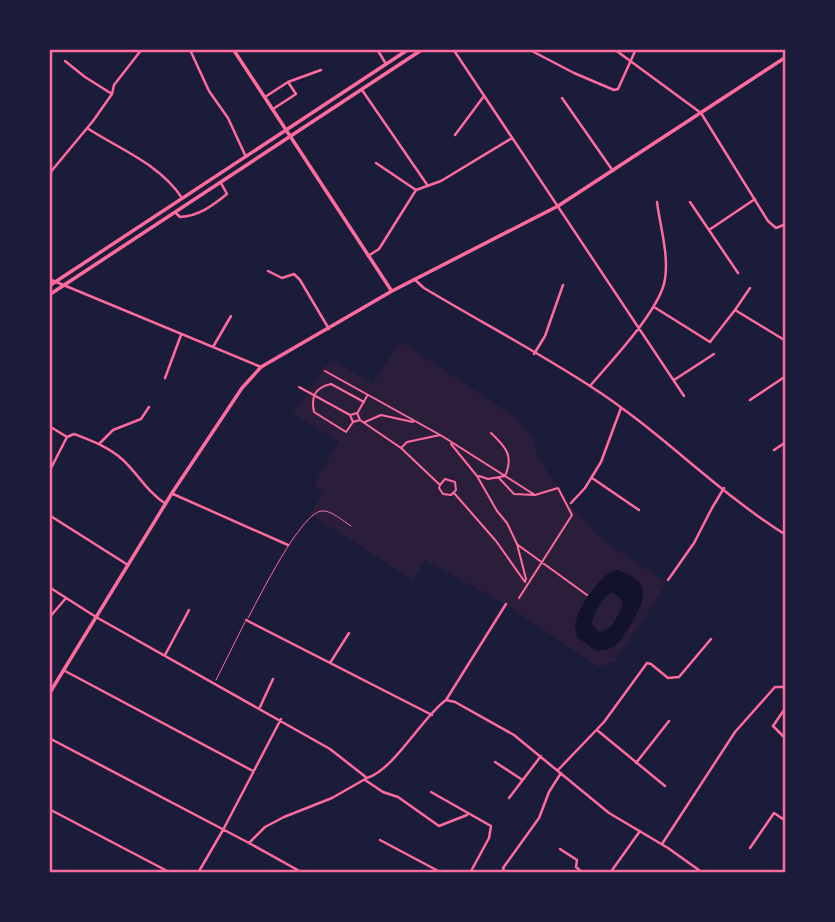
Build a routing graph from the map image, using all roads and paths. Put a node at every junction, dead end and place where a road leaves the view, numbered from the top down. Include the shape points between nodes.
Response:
1 (142, 49) edge
2 (193, 49) edge
3 (233, 49) edge
4 (376, 49) edge
5 (409, 49) edge
6 (423, 49) edge
7 (453, 49) edge
8 (530, 49) edge
9 (614, 49) edge
10 (636, 49) edge
11 (786, 57) edge
12 (65, 61) dead end
13 (631, 61) junction
14 (386, 64) junction
15 (321, 70) dead end
16 (288, 82) junction
17 (362, 89) junction
18 (113, 94) junction
19 (484, 96) junction
20 (265, 97) junction
21 (562, 98) dead end
22 (273, 109) junction
23 (701, 113) junction
24 (87, 128) junction
25 (287, 130) junction
26 (455, 135) dead end
27 (291, 137) junction
28 (512, 138) junction
29 (246, 158) junction
30 (376, 163) dead end
31 (612, 171) junction
32 (49, 174) edge
33 (221, 182) junction
34 (428, 186) junction
35 (416, 190) junction
36 (183, 199) junction
37 (755, 199) junction
38 (657, 202) dead end
39 (690, 202) dead end
40 (558, 206) junction
41 (175, 212) junction
42 (786, 224) edge
43 (709, 230) junction
44 (368, 256) junction
45 (268, 271) dead end
46 (738, 273) dead end
47 (49, 279) edge
48 (414, 279) junction
49 (55, 282) junction
50 (563, 285) dead end
51 (49, 286) edge
52 (63, 286) junction
53 (750, 288) dead end
54 (392, 291) junction
55 (49, 295) edge
56 (654, 307) junction
57 (735, 310) junction
58 (231, 316) dead end
59 (638, 326) junction
60 (329, 329) junction
61 (181, 335) junction
62 (786, 341) edge
63 (213, 347) junction
64 (534, 354) junction
65 (714, 354) dead end
66 (261, 367) junction
67 (325, 371) dead end
68 (786, 376) edge
69 (165, 378) dead end
70 (674, 380) junction
71 (590, 386) junction
72 (299, 387) dead end
73 (313, 395) junction
74 (368, 395) junction
75 (684, 396) dead end
76 (750, 400) dead end
77 (364, 402) junction
78 (149, 407) dead end
79 (621, 408) junction
80 (357, 413) junction
81 (350, 415) junction
82 (360, 420) junction
83 (353, 422) junction
84 (417, 422) junction
85 (364, 423) junction
86 (49, 426) edge
87 (491, 433) dead end
88 (442, 435) junction
89 (67, 437) junction
90 (786, 442) edge
91 (100, 443) junction
92 (401, 448) junction
93 (774, 450) dead end
94 (49, 472) edge
95 (477, 476) junction
96 (505, 476) junction
97 (499, 478) junction
98 (592, 478) junction
99 (440, 485) junction
100 (724, 488) junction
101 (172, 493) junction
102 (454, 493) junction
103 (535, 495) junction
104 (571, 503) dead end
105 (166, 504) junction
106 (639, 510) dead end
107 (49, 516) edge
108 (351, 526) dead end
109 (786, 535) edge
110 (517, 544) junction
111 (288, 545) junction
112 (543, 561) junction
113 (128, 565) junction
114 (667, 580) dead end
115 (525, 582) junction
116 (527, 585) junction
117 (49, 587) edge
118 (587, 595) dead end
119 (66, 598) junction
120 (519, 598) dead end
121 (506, 604) dead end
122 (189, 611) dead end
123 (96, 617) junction
124 (49, 618) edge
125 (246, 620) junction
126 (349, 633) dead end
127 (710, 639) dead end
128 (165, 655) junction
129 (330, 663) junction
130 (64, 670) junction
131 (272, 679) dead end
132 (215, 682) junction
133 (786, 687) edge
134 (49, 694) edge
135 (446, 700) junction
136 (260, 707) junction
137 (786, 707) edge
138 (432, 715) junction
139 (281, 719) junction
140 (669, 721) dead end
141 (597, 730) junction
142 (784, 737) dead end
143 (49, 738) edge
144 (541, 756) junction
145 (495, 762) dead end
146 (636, 762) junction
147 (253, 771) junction
148 (559, 771) junction
149 (366, 779) junction
150 (521, 779) junction
151 (665, 786) dead end
152 (431, 792) dead end
153 (509, 798) dead end
154 (49, 808) edge
155 (467, 815) junction
156 (786, 821) edge
157 (223, 830) junction
158 (640, 831) junction
159 (380, 840) dead end
160 (249, 843) junction
161 (662, 844) junction
162 (750, 848) dead end
163 (560, 849) dead end
164 (171, 873) edge
165 (198, 873) edge
166 (303, 873) edge
167 (442, 873) edge
168 (470, 873) edge
169 (505, 873) edge
170 (583, 873) edge
171 (610, 873) edge
172 (703, 873) edge

1 - 18 street via 114,85
2 - 29 street via 209,91 228,118
3 - 20 main road
4 - 14 street
5 - 14 main road
6 - 17 main road
7 - 19 street
8 - 13 street via 614,90
9 - 13 street
10 - 13 street
11 - 23 main road
12 - 18 street
13 - 23 street
14 - 25 main road
15 - 16 street
16 - 20 street
16 - 22 street via 296,94
17 - 27 main road
17 - 34 street
18 - 24 street
19 - 26 street
19 - 28 street
20 - 22 main road
21 - 31 street
22 - 25 main road
23 - 31 main road
23 - 37 street
24 - 32 street
24 - 36 street via 155,169
25 - 27 main road
25 - 29 main road
27 - 33 main road
27 - 44 main road
28 - 34 street
28 - 40 street
29 - 36 main road
30 - 35 street
31 - 40 main road
33 - 41 main road
33 - 41 street via 227,194 209,208 193,216 180,217
34 - 35 street
35 - 44 street via 379,249
36 - 49 main road
37 - 42 street via 772,226
37 - 43 street
38 - 56 street via 665,280
39 - 43 street
40 - 48 main road
40 - 59 street
41 - 52 main road
43 - 46 street
44 - 54 main road
45 - 60 street via 282,278 294,274
47 - 49 street
48 - 54 main road
48 - 64 street
49 - 51 main road
49 - 52 street
50 - 64 street
52 - 55 main road
52 - 61 street
53 - 57 street
54 - 60 main road
56 - 57 street via 710,342
56 - 59 street
57 - 62 street
58 - 63 street
59 - 70 street
59 - 71 street
60 - 66 main road
61 - 63 street
61 - 69 street
63 - 66 street
64 - 71 street
65 - 70 street
66 - 101 main road
67 - 74 street
68 - 76 street
70 - 75 street
71 - 79 street
72 - 73 street
73 - 77 street via 331,384
73 - 81 street
73 - 83 street via 314,412 346,432
74 - 77 street
74 - 84 street
77 - 80 street
78 - 91 street via 141,419 113,430
79 - 98 street
79 - 100 street
80 - 81 street
80 - 82 street
81 - 83 street
82 - 83 street
82 - 85 street
84 - 85 street via 381,415
84 - 88 street
85 - 92 street
86 - 89 street
87 - 96 street via 508,450 511,461
88 - 92 street via 407,442
88 - 95 street
88 - 96 street
89 - 91 street via 74,434
89 - 94 street
90 - 93 street
91 - 105 street
92 - 99 street
95 - 97 street
95 - 110 street
96 - 97 street
96 - 103 street
97 - 103 street via 514,494
98 - 104 street
98 - 106 street
99 - 102 street via 443,494
99 - 102 street via 445,479 452,480
100 - 109 street
100 - 114 street
101 - 105 main road
101 - 111 street
102 - 115 street
103 - 112 street via 558,488 572,516
105 - 113 main road
107 - 113 street
108 - 111 lane via 319,511
110 - 112 street
110 - 115 street
111 - 125 lane
112 - 116 street
112 - 118 street
113 - 123 main road
115 - 116 street
116 - 120 street
117 - 119 street
119 - 123 street
119 - 124 street
121 - 135 street
122 - 128 street
123 - 128 street
123 - 130 main road
125 - 129 street
125 - 132 lane
126 - 129 street
127 - 141 street via 679,677 668,678 647,663
128 - 132 street
129 - 138 street
130 - 134 main road
130 - 147 street
131 - 136 street
132 - 136 street
133 - 161 street via 775,687 735,732
135 - 138 street
135 - 144 street via 499,726
136 - 139 street
137 - 142 street via 773,726
138 - 149 street via 382,769
139 - 147 street
139 - 149 street via 330,748
140 - 146 street
141 - 146 street
141 - 148 street
143 - 157 street
144 - 148 street
144 - 150 street
145 - 150 street
146 - 151 street
147 - 157 street
148 - 158 street
148 - 169 street via 539,818 503,869
149 - 155 street via 439,826
149 - 160 street via 265,827
150 - 153 street
152 - 155 street
154 - 164 street
155 - 168 street via 491,826
156 - 162 street via 774,813
157 - 160 street
157 - 165 street
158 - 161 street
158 - 171 street
159 - 167 street
160 - 166 street
161 - 172 street
163 - 170 street via 577,860 576,869

